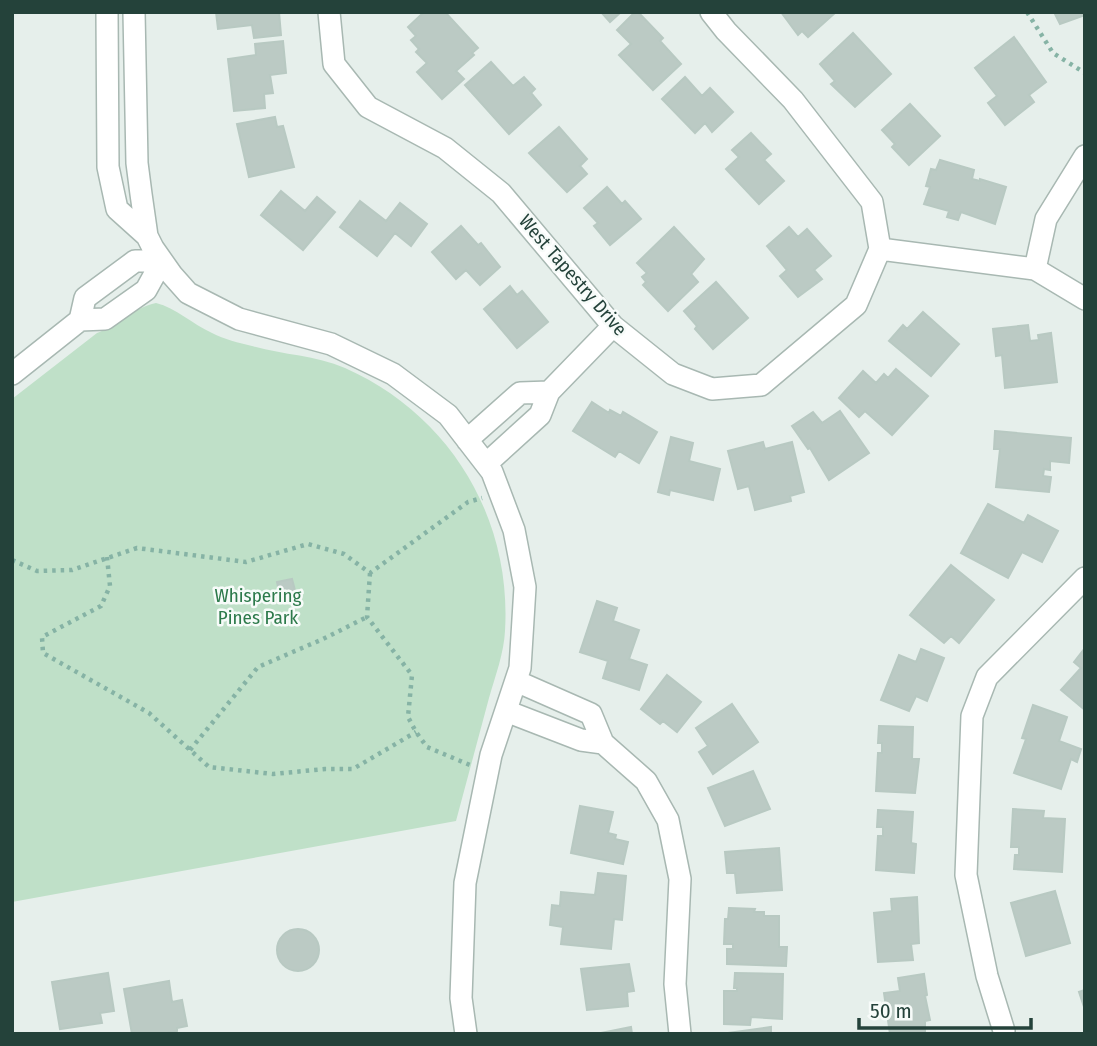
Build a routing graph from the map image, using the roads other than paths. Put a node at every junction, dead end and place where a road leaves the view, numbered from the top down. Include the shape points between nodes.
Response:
1 (107, 12) edge
2 (134, 12) edge
3 (329, 12) edge
4 (711, 12) edge
5 (1085, 156) edge
6 (148, 236) junction
7 (880, 249) junction
8 (162, 261) junction
9 (1035, 269) junction
10 (1085, 299) edge
11 (80, 320) junction
12 (613, 326) junction
13 (12, 374) edge
14 (549, 392) junction
15 (467, 440) junction
16 (486, 464) junction
17 (1085, 578) edge
18 (516, 681) junction
19 (506, 711) junction
20 (603, 743) junction
21 (1003, 1031) dead end
22 (466, 1034) edge
23 (680, 1034) edge

1 - 6 street via 108,167 117,209
2 - 6 street via 137,163
3 - 12 street, West Tapestry Drive via 334,64 368,107 445,148 501,193
4 - 7 street via 793,100 872,202
5 - 9 street via 1046,219
6 - 8 street
7 - 9 street
7 - 12 street, West Tapestry Drive via 856,304 761,385 712,389 673,374
8 - 11 street via 146,290 105,319
8 - 11 street via 135,261 85,298
8 - 15 street via 188,293 239,319 331,344 393,374 448,415
9 - 10 street
11 - 13 street
12 - 14 street
14 - 15 street via 520,393
14 - 16 street via 540,415
15 - 16 street
16 - 18 street via 514,530 525,587
17 - 21 street via 987,677 972,716 966,875
18 - 19 street
18 - 20 street via 591,714
19 - 20 street via 581,740
19 - 22 street via 487,772 466,883 461,998
20 - 23 street via 646,781 668,820 680,879 675,984

